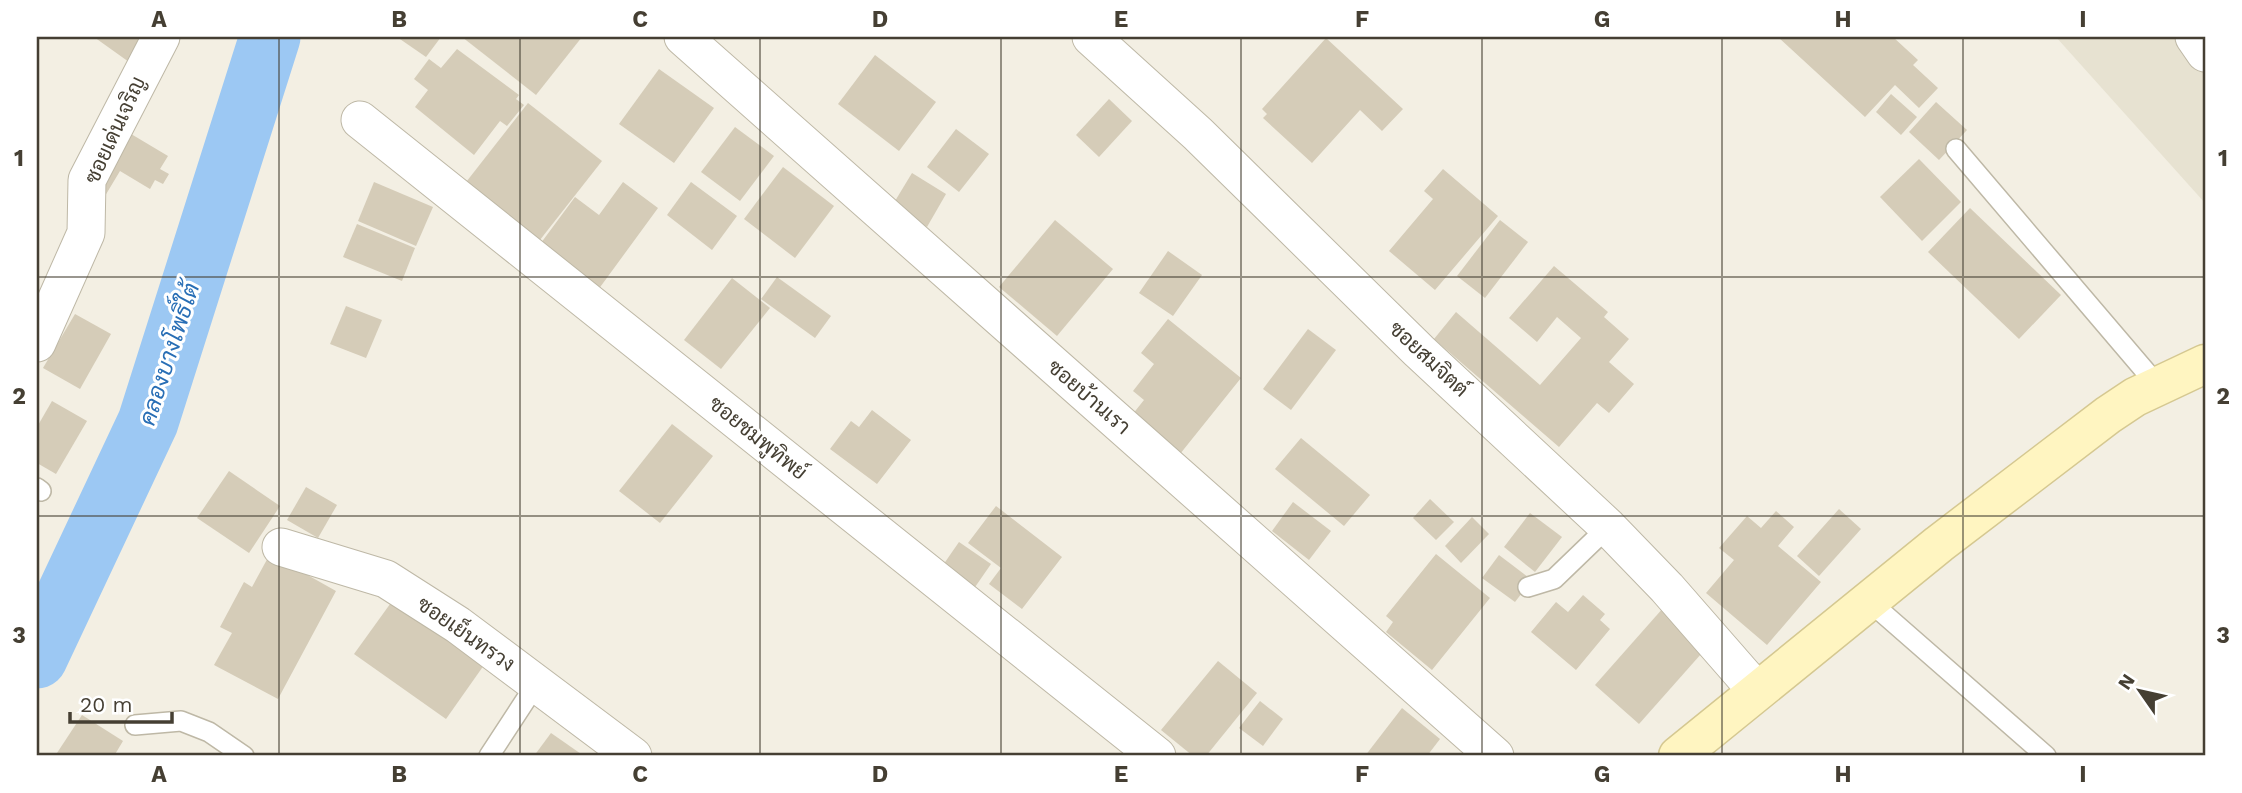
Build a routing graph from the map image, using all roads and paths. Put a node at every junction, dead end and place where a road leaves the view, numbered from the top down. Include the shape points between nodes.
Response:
1 (161, 37) edge
2 (1091, 37) edge
3 (2194, 37) edge
4 (696, 42) edge
5 (2205, 53) edge
6 (359, 120) dead end
7 (1956, 149) dead end
8 (37, 343) edge
9 (2205, 364) edge
10 (2158, 386) junction
11 (1608, 527) junction
12 (281, 547) dead end
13 (1528, 587) dead end
14 (1869, 601) junction
15 (536, 684) junction
16 (1757, 691) junction
17 (135, 725) dead end
18 (244, 756) edge
19 (489, 756) edge
20 (633, 756) edge
21 (1157, 756) edge
22 (1495, 756) edge
23 (1678, 756) edge
24 (2046, 756) edge

1 - 8 street, ซอยเด่นเจริญ via 87,180 86,233
2 - 11 street, ซอยสมจิตต์
3 - 5 street
4 - 22 street, ซอยบ้านเรา
6 - 21 street, ซอยชมพูทิพย์
7 - 10 lane
9 - 10 street
10 - 14 street via 2108,415
11 - 13 lane via 1553,579
11 - 16 street, ซอยสมจิตต์
12 - 15 street, ซอยเย็นทรวง via 386,579 458,625
14 - 16 street
14 - 24 lane
15 - 19 lane
15 - 20 street, ซอยเย็นทรวง
16 - 23 street
17 - 18 lane via 181,721 209,732

